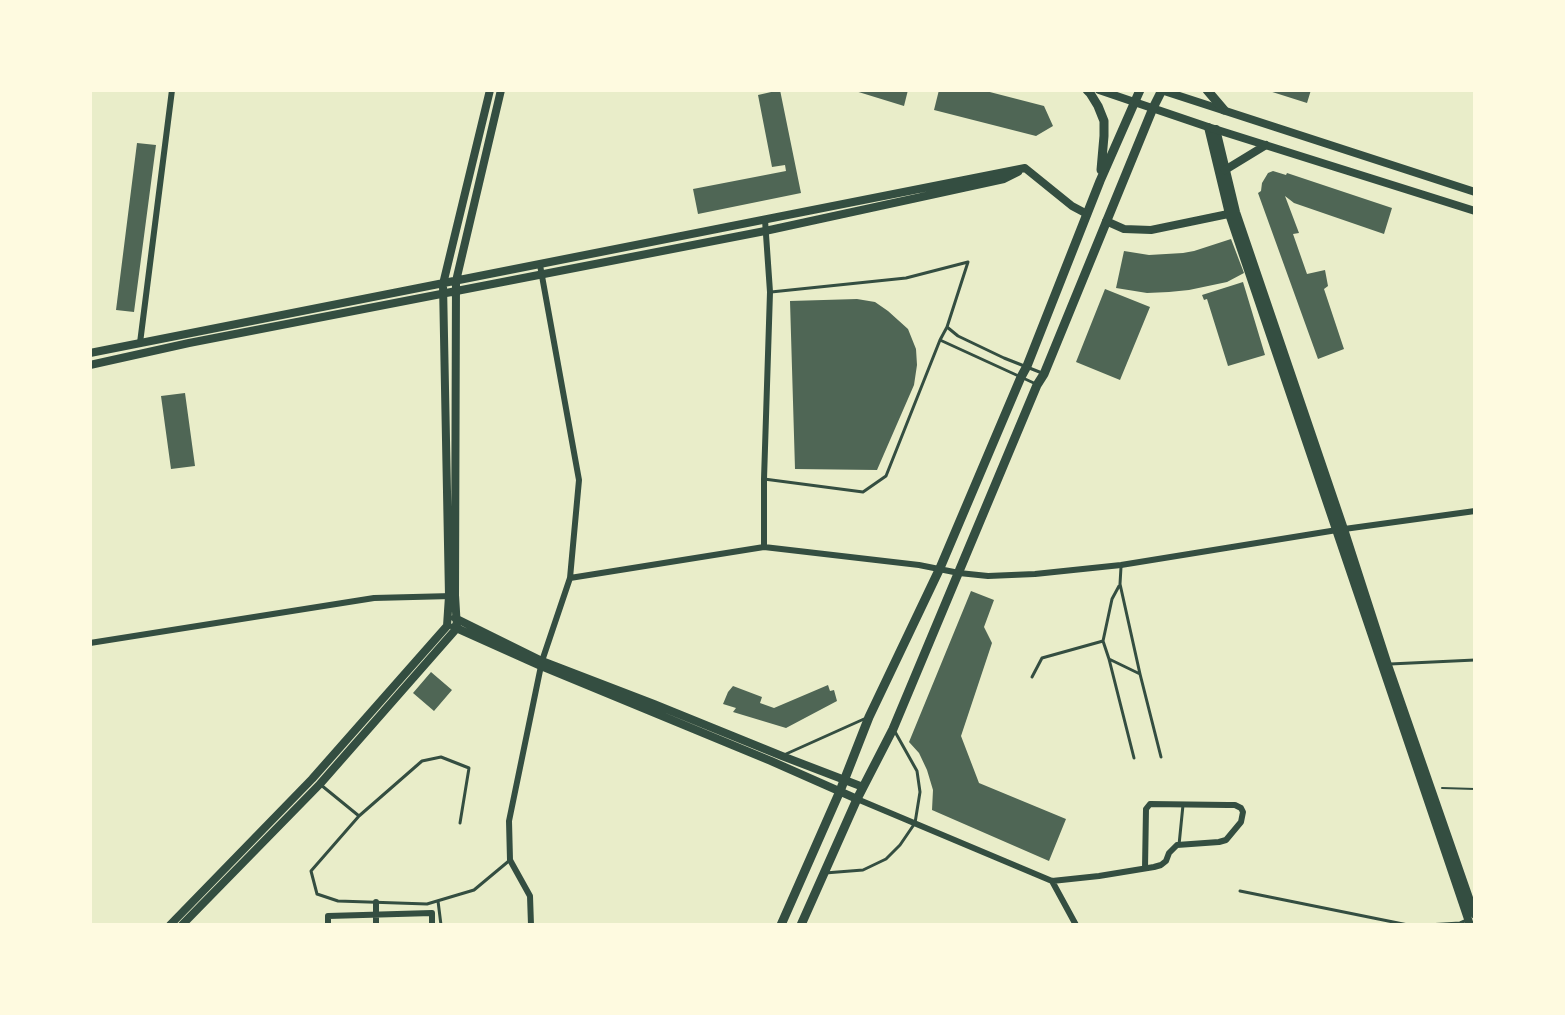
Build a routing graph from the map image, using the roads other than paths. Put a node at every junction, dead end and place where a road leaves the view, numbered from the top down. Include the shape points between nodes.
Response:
1 (171, 90) edge
2 (490, 90) edge
3 (501, 90) edge
4 (1087, 90) edge
5 (1100, 90) edge
6 (1140, 90) edge
7 (1162, 90) edge
8 (1207, 90) edge
9 (1134, 102) junction
10 (1153, 108) junction
11 (1224, 110) junction
12 (1212, 128) junction
13 (1266, 146) junction
14 (1025, 168) junction
15 (1225, 170) junction
16 (1100, 181) junction
17 (1475, 192) edge
18 (1475, 211) edge
19 (1233, 213) junction
20 (1087, 214) junction
21 (765, 220) junction
22 (1106, 221) junction
23 (765, 231) junction
24 (540, 265) junction
25 (542, 275) junction
26 (456, 281) junction
27 (443, 284) junction
28 (456, 291) junction
29 (770, 292) junction
30 (444, 294) junction
31 (947, 327) junction
32 (940, 340) junction
33 (140, 343) junction
34 (90, 353) edge
35 (90, 365) edge
36 (1027, 366) junction
37 (1044, 374) junction
38 (1021, 377) junction
39 (1037, 385) junction
40 (765, 479) junction
41 (1475, 511) edge
42 (1341, 529) junction
43 (764, 548) junction
44 (1121, 565) junction
45 (940, 568) junction
46 (959, 573) junction
47 (570, 578) junction
48 (1120, 584) junction
49 (452, 596) junction
50 (448, 615) junction
51 (456, 618) junction
52 (447, 626) junction
53 (457, 628) junction
54 (1103, 641) junction
55 (90, 643) edge
56 (1109, 659) junction
57 (1475, 660) edge
58 (542, 664) junction
59 (1388, 664) junction
60 (1140, 674) junction
61 (1032, 677) dead end
62 (869, 717) junction
63 (893, 729) junction
64 (782, 756) junction
65 (1161, 757) dead end
66 (1134, 758) dead end
67 (771, 761) junction
68 (844, 780) junction
69 (320, 784) junction
70 (863, 787) junction
71 (840, 791) junction
72 (857, 799) junction
73 (1183, 805) junction
74 (359, 816) junction
75 (460, 823) dead end
76 (915, 823) junction
77 (1179, 845) junction
78 (510, 860) junction
79 (1145, 868) junction
80 (824, 873) junction
81 (1052, 881) junction
82 (1240, 891) dead end
83 (438, 901) junction
84 (376, 902) junction
85 (376, 915) junction
86 (1471, 920) edge
87 (170, 925) edge
88 (182, 925) edge
89 (328, 925) edge
90 (376, 925) edge
91 (432, 925) edge
92 (441, 925) edge
93 (531, 925) edge
94 (782, 925) edge
95 (801, 925) edge
96 (1076, 925) edge
97 (1408, 925) edge
98 (1426, 925) edge

1 - 33 street
2 - 27 street
3 - 26 street
4 - 16 main road via 1104,121
5 - 9 main road
6 - 9 main road
7 - 10 main road
7 - 11 main road
8 - 11 main road
9 - 10 main road
9 - 16 main road
10 - 12 main road
10 - 22 main road
11 - 17 main road
12 - 13 main road
12 - 15 street
12 - 19 street
13 - 15 main road
13 - 18 main road
14 - 20 street
14 - 21 street
14 - 23 street via 1004,179
15 - 19 street
16 - 20 main road
19 - 22 street via 1150,230 1124,229
19 - 42 street
20 - 36 main road
21 - 23 street
21 - 24 street
22 - 37 main road
23 - 25 street
23 - 29 street
24 - 25 street
24 - 26 street
25 - 28 street
25 - 47 street via 579,480
26 - 27 street
26 - 28 street
27 - 30 street
27 - 33 street
28 - 30 street
28 - 49 street
29 - 31 lane via 906,278 968,262
29 - 40 street
30 - 35 street
30 - 49 street
31 - 32 lane
31 - 36 lane via 958,336
32 - 38 lane
32 - 40 lane via 886,476 863,492
33 - 34 street
36 - 37 lane
36 - 38 main road
37 - 39 main road
38 - 39 lane
38 - 45 main road
39 - 46 main road
40 - 43 street
41 - 42 street
42 - 44 street
42 - 59 street
42 - 86 street
43 - 45 street
43 - 47 street
44 - 46 street via 1035,574
44 - 48 lane
45 - 46 street
45 - 62 main road
46 - 63 main road
47 - 58 street
48 - 54 lane via 1112,599
48 - 60 lane
49 - 50 street
49 - 51 street
49 - 55 street via 375,598
50 - 51 street
50 - 52 street
51 - 53 street
51 - 58 street
52 - 53 street
52 - 87 street via 312,779
53 - 58 street
53 - 69 street
54 - 56 lane
54 - 61 lane via 1042,658
56 - 60 lane
56 - 66 lane
57 - 59 lane
58 - 64 street
58 - 67 street
58 - 78 street via 509,821
59 - 86 street
60 - 65 lane
62 - 64 lane
62 - 68 main road
63 - 70 main road
63 - 76 lane via 917,771 920,792
64 - 67 lane
64 - 68 street
67 - 71 street
68 - 70 street
68 - 71 main road
69 - 74 lane
69 - 88 street
70 - 72 main road
71 - 72 street
71 - 94 main road
72 - 76 street
72 - 80 main road
73 - 77 lane
73 - 77 street via 1235,805 1241,808 1243,817 1226,840
73 - 79 street via 1150,804 1146,809
74 - 75 lane via 422,761 441,757 469,768
74 - 84 lane via 311,871 317,894 338,901
76 - 80 lane via 886,860 863,870
76 - 81 street
77 - 79 street via 1161,865
78 - 83 lane via 474,890
78 - 93 street via 530,897
79 - 81 street
80 - 95 main road
81 - 96 street
82 - 97 lane
83 - 84 lane
83 - 92 lane
84 - 85 street
85 - 89 street via 328,916
85 - 90 street
85 - 91 street via 432,913
86 - 98 lane

